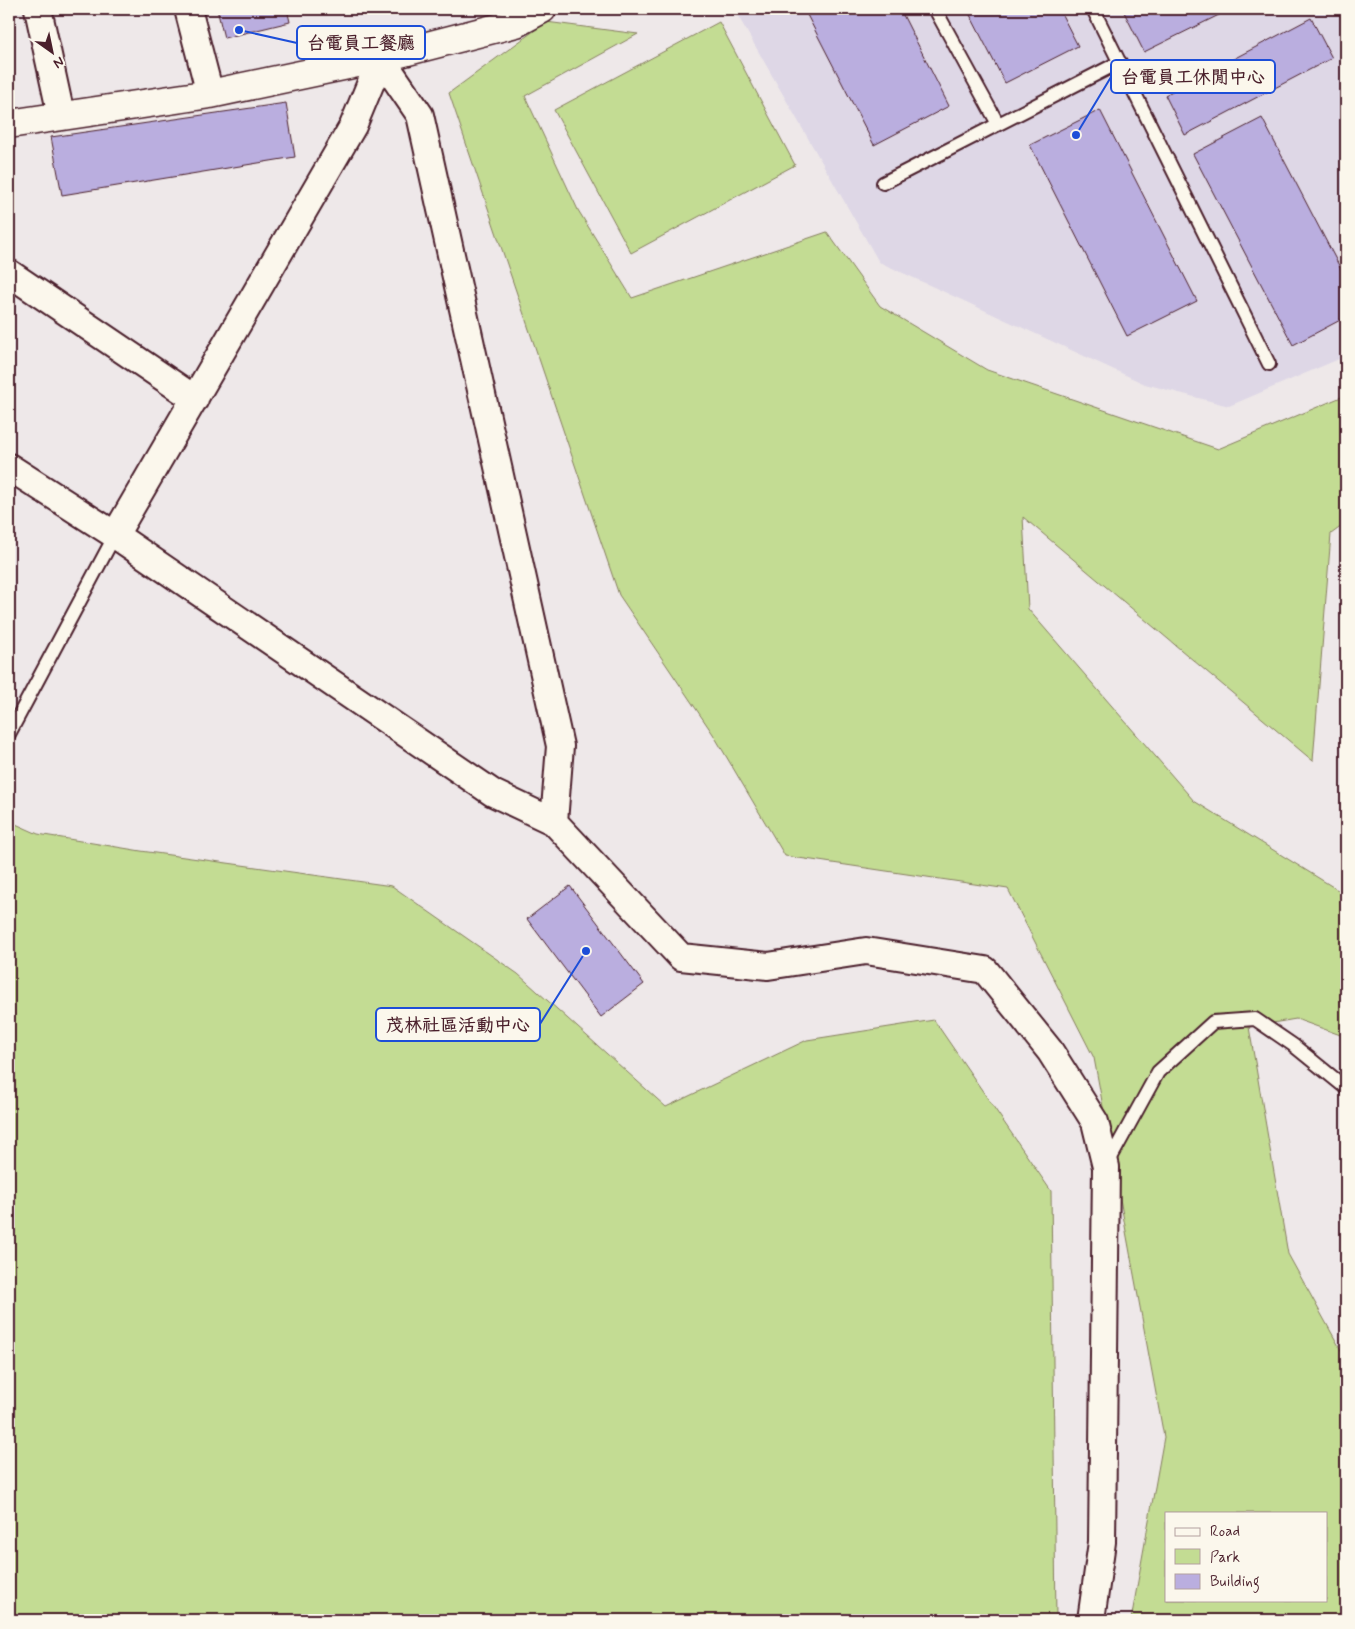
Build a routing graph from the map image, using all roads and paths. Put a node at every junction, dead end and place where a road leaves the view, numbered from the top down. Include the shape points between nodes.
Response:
1 (38, 9) edge
2 (188, 9) edge
3 (542, 9) edge
4 (935, 9) edge
5 (1093, 9) edge
6 (382, 58) junction
7 (1120, 62) junction
8 (210, 94) junction
9 (61, 114) junction
10 (9, 124) edge
11 (998, 124) junction
12 (883, 183) dead end
13 (9, 273) edge
14 (1269, 364) dead end
15 (195, 399) junction
16 (9, 467) edge
17 (115, 535) junction
18 (9, 734) edge
19 (554, 822) junction
20 (1346, 1088) edge
21 (1106, 1167) junction
22 (1091, 1620) edge

1 - 9 street
2 - 8 street
3 - 6 street via 516,23
4 - 11 lane
5 - 7 lane
6 - 8 street
6 - 15 street via 353,126
6 - 19 street via 420,115 560,746
7 - 11 lane
7 - 14 lane
8 - 9 street
9 - 10 street
11 - 12 lane
13 - 15 street
15 - 17 street
16 - 17 street
17 - 18 lane
17 - 19 street via 493,793
19 - 21 street via 681,957 768,966 866,951 985,970 1050,1051 1096,1122
20 - 21 lane via 1255,1019 1213,1022 1158,1072
21 - 22 street via 1102,1542

